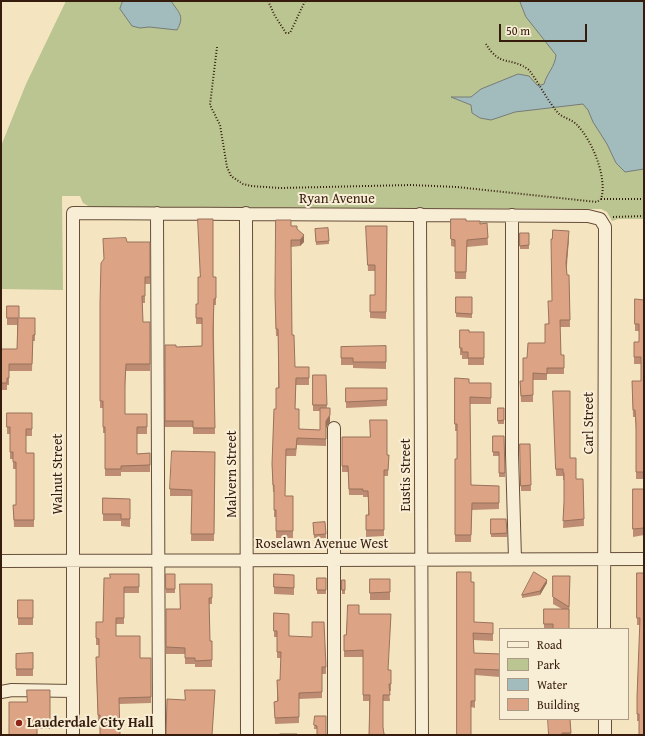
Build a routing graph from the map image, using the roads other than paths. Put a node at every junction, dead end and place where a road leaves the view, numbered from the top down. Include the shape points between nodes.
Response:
1 (73, 213) joint
2 (246, 213) junction
3 (157, 214) junction
4 (420, 214) junction
5 (512, 215) junction
6 (602, 221) joint
7 (334, 428) dead end
8 (247, 559) junction
9 (333, 559) junction
10 (421, 559) junction
11 (515, 559) junction
12 (604, 559) junction
13 (644, 559) edge
14 (73, 560) junction
15 (158, 560) junction
16 (1, 561) edge
17 (604, 628) edge
18 (73, 691) junction
19 (1, 692) edge
20 (605, 720) edge
21 (73, 735) edge
22 (159, 735) edge
23 (247, 735) edge
24 (334, 735) edge
25 (422, 735) edge
26 (605, 735) edge

1 - 3 street, Ryan Avenue
1 - 14 street, Walnut Street
2 - 3 street, Ryan Avenue
2 - 4 street, Ryan Avenue
2 - 8 street, Malvern Street
3 - 15 street
4 - 5 street, Ryan Avenue
4 - 10 street, Eustis Street
5 - 6 street, Ryan Avenue via 588,216
5 - 11 street via 512,454
6 - 12 street, Carl Street via 605,227
7 - 9 street
8 - 9 street, Roselawn Avenue West
8 - 15 street, Roselawn Avenue West
8 - 23 street, Malvern Street
9 - 10 street, Roselawn Avenue West
9 - 24 street
10 - 11 street, Roselawn Avenue West
10 - 25 street, Eustis Street
11 - 12 street, Roselawn Avenue West
12 - 13 street, Roselawn Avenue West
12 - 17 street, Carl Street
14 - 15 street, Roselawn Avenue West
14 - 16 street, Roselawn Avenue West
14 - 18 street, Walnut Street
15 - 22 street
18 - 19 street
18 - 21 street, Walnut Street
20 - 26 street

